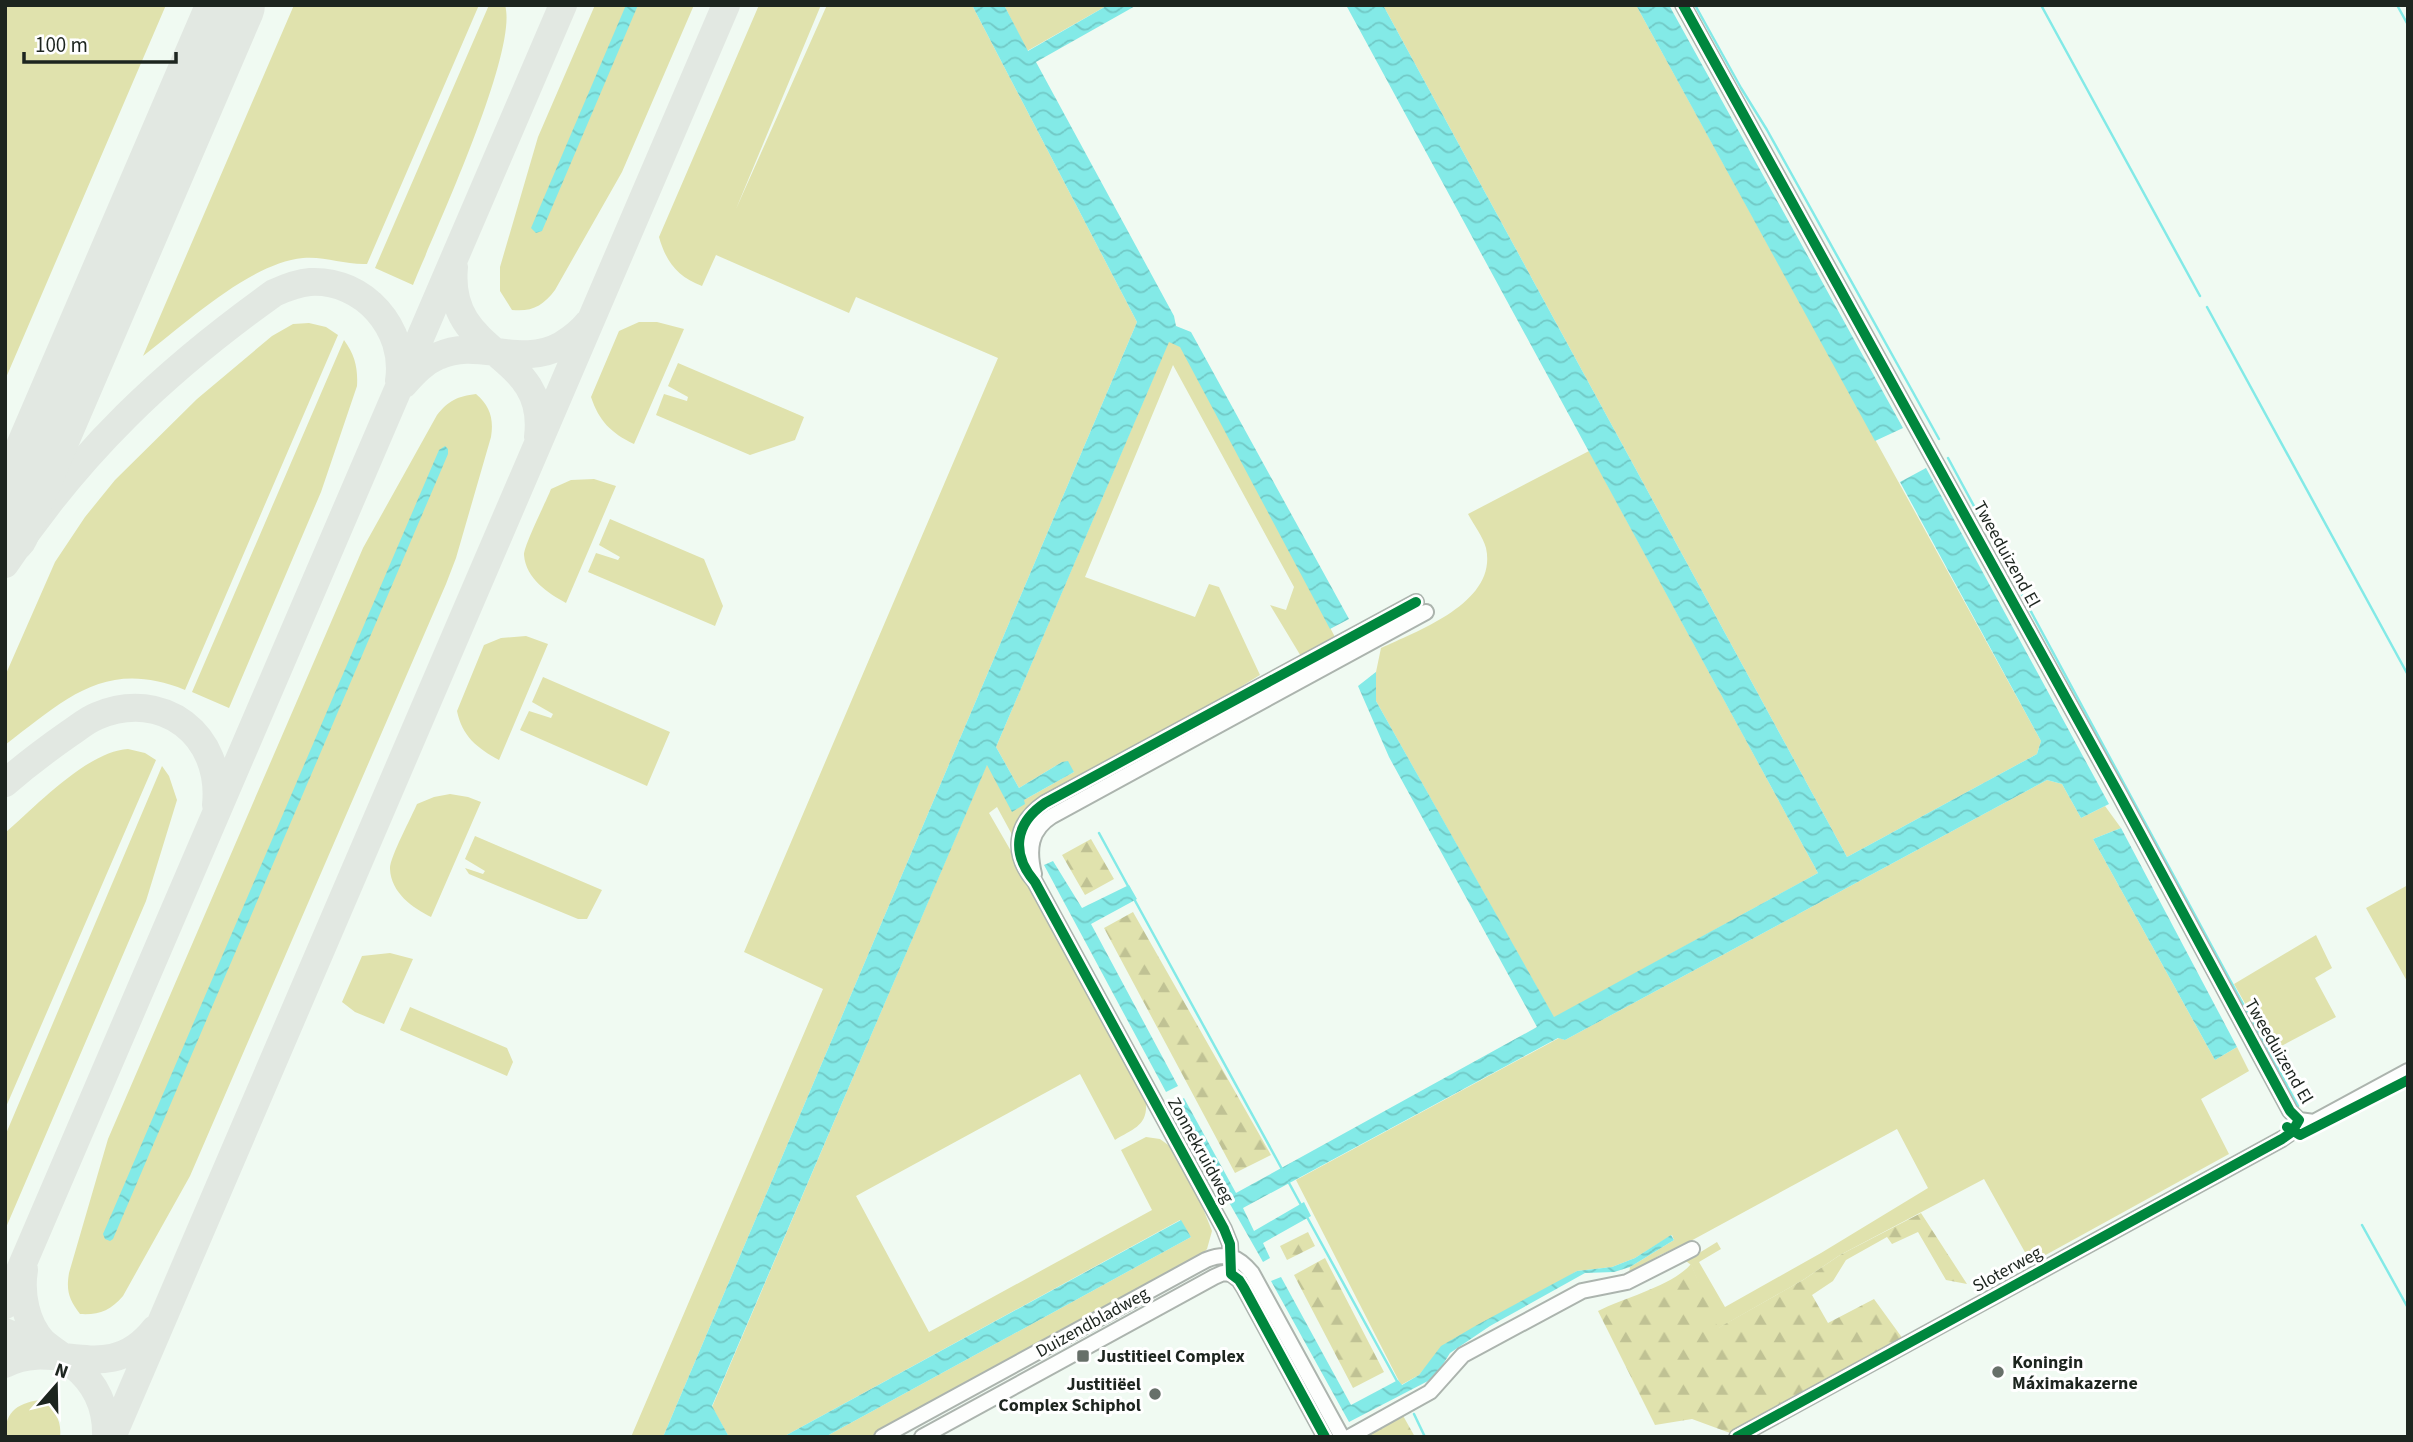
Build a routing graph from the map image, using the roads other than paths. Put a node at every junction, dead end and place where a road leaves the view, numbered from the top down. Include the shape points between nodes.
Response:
1 (1683, 5) edge
2 (1421, 607) dead end
3 (2408, 1071) edge
4 (2300, 1120) junction
5 (1692, 1249) dead end
6 (1231, 1255) junction
7 (1231, 1275) junction
8 (882, 1437) edge
9 (922, 1437) edge
10 (1325, 1437) edge
11 (1342, 1437) edge
12 (1349, 1437) edge
13 (1737, 1437) edge

1 - 4 street, Tweeduizend El via 2290,1111
2 - 6 street, Zonnekruidweg via 1036,809 1021,832 1019,851 1026,872 1224,1229
3 - 4 street, Sloterweg via 2314,1122
4 - 13 street, Sloterweg via 2282,1139
5 - 12 street via 1628,1282 1582,1290 1463,1355 1430,1392
6 - 7 street, Zonnekruidweg
6 - 8 street, Duizendbladweg via 1206,1260
6 - 11 street, Zonnekruidweg via 1252,1273
7 - 9 street, Duizendbladweg via 1214,1277
7 - 10 street via 1244,1288

